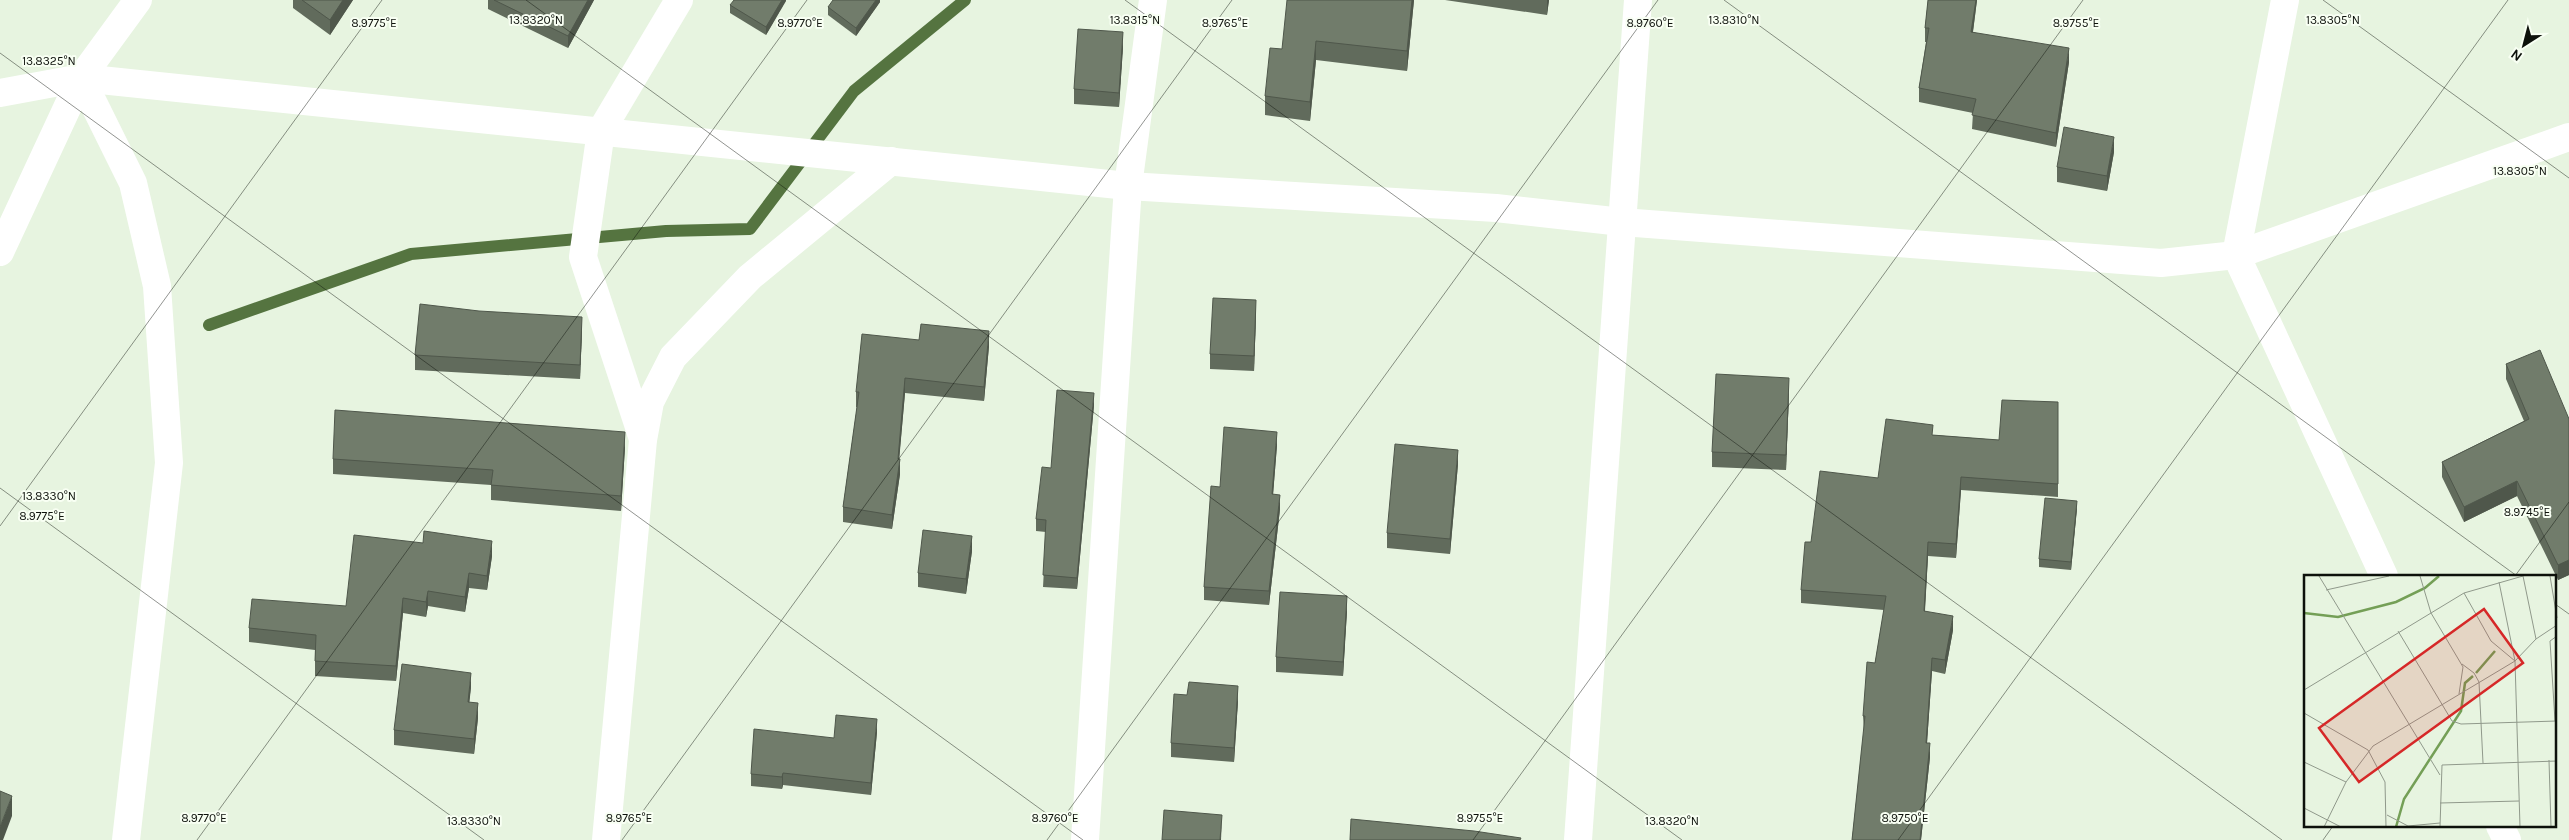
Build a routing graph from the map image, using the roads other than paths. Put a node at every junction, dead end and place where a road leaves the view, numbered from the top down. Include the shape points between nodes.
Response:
1 (138, 0) edge
2 (679, 0) edge
3 (1153, 0) edge
4 (1638, 0) edge
5 (2285, 0) edge
6 (81, 78) junction
7 (0, 93) edge
8 (601, 131) junction
9 (2569, 136) edge
10 (891, 161) junction
11 (1128, 186) junction
12 (1622, 222) junction
13 (0, 252) edge
14 (2236, 255) junction
15 (643, 440) junction
16 (2384, 575) edge
17 (2501, 828) edge
18 (126, 840) edge
19 (606, 840) edge
20 (1085, 840) edge
21 (1578, 840) edge
22 (2507, 840) edge

1 - 6 street
2 - 8 street
3 - 11 street
4 - 12 street
5 - 14 street
6 - 7 street
6 - 8 street
6 - 13 street
6 - 18 street via 133,183 157,286 169,463
8 - 10 street
8 - 15 street via 583,257
9 - 14 street
10 - 11 street
10 - 15 street via 750,278 673,358 650,402
11 - 12 street via 1496,208
11 - 20 street
12 - 14 street via 2161,263
12 - 21 street
14 - 16 street
15 - 19 street
17 - 22 street

